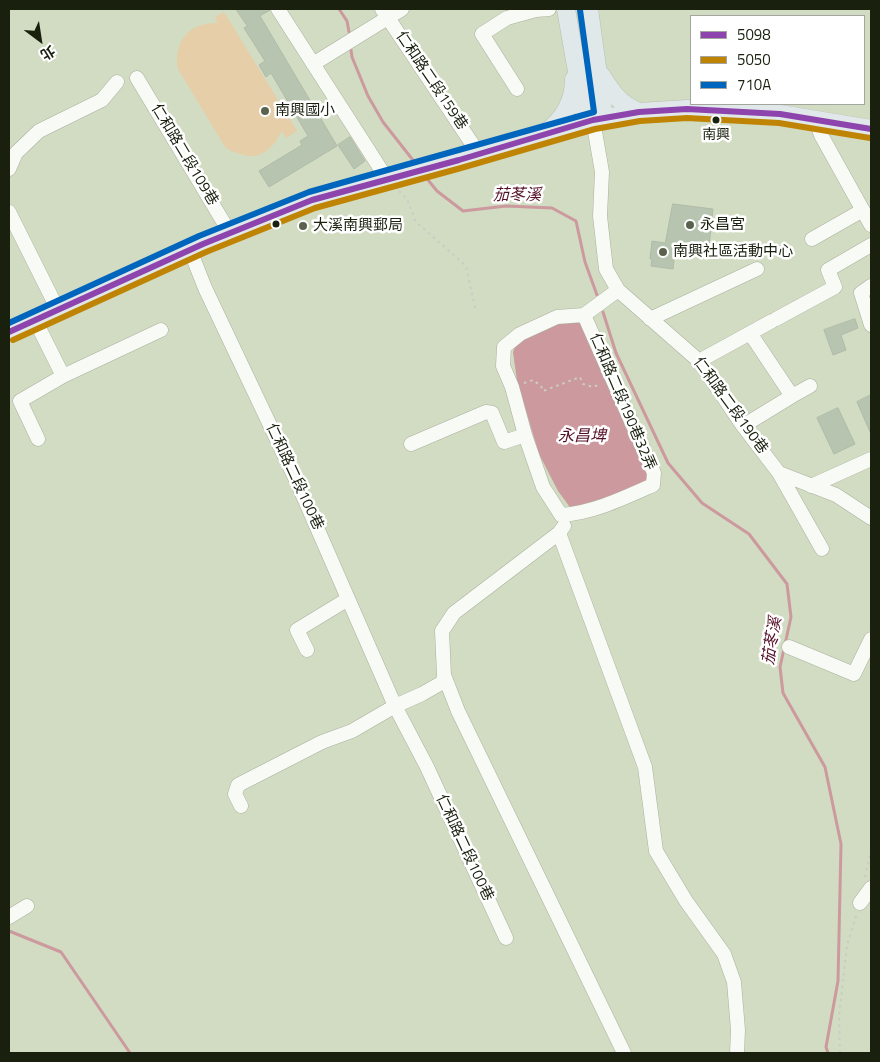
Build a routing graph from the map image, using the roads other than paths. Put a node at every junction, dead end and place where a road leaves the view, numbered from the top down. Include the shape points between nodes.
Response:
1 (278, 9) edge
2 (402, 9) edge
3 (540, 9) edge
4 (566, 9) edge
5 (589, 9) edge
6 (385, 13) edge
7 (574, 56) junction
8 (313, 64) junction
9 (596, 68) junction
10 (137, 78) dead end
11 (117, 82) dead end
12 (517, 89) dead end
13 (638, 112) junction
14 (594, 120) junction
15 (816, 122) junction
16 (871, 129) edge
17 (542, 136) junction
18 (479, 154) junction
19 (9, 169) edge
20 (387, 179) junction
21 (863, 210) junction
22 (9, 212) edge
23 (871, 224) edge
24 (230, 233) junction
25 (812, 239) dead end
26 (871, 245) edge
27 (190, 250) junction
28 (757, 269) dead end
29 (871, 286) edge
30 (618, 290) junction
31 (58, 310) junction
32 (584, 315) junction
33 (650, 319) junction
34 (35, 320) junction
35 (871, 325) edge
36 (161, 330) dead end
37 (9, 332) edge
38 (750, 333) junction
39 (699, 361) junction
40 (63, 376) junction
41 (810, 386) dead end
42 (792, 396) junction
43 (743, 426) junction
44 (525, 435) junction
45 (38, 439) dead end
46 (410, 444) dead end
47 (871, 459) edge
48 (779, 473) junction
49 (811, 486) junction
50 (571, 514) junction
51 (871, 518) edge
52 (559, 533) junction
53 (822, 549) dead end
54 (348, 599) junction
55 (871, 639) edge
56 (789, 647) dead end
57 (307, 650) dead end
58 (444, 674) junction
59 (394, 706) junction
60 (241, 806) dead end
61 (871, 888) edge
62 (860, 903) road end
63 (27, 906) dead end
64 (9, 917) edge
65 (506, 938) dead end
66 (624, 1053) edge
67 (737, 1053) edge

1 - 8 street
2 - 6 street
3 - 12 street via 506,18 482,34
4 - 7 main road
5 - 9 main road
6 - 8 street
6 - 18 street, 仁和路二段159巷
7 - 14 main road
7 - 17 main road via 574,92 568,108
8 - 20 street
9 - 13 main road via 612,94
9 - 14 main road
10 - 24 street, 仁和路二段109巷
11 - 19 street via 102,100 38,131 16,152
13 - 14 main road
13 - 15 main road via 687,108 780,114
14 - 17 main road
14 - 30 street, 仁和路二段190巷 via 602,172 600,216 606,269
15 - 16 main road
15 - 21 street
17 - 18 main road
18 - 20 main road
20 - 24 main road via 312,200
21 - 23 street
21 - 25 street
22 - 31 street
24 - 27 main road
26 - 38 street via 828,270 835,286
27 - 31 main road
27 - 54 street, 仁和路二段100巷
28 - 33 street
29 - 35 street via 861,293
30 - 32 street
30 - 33 street, 仁和路二段190巷
31 - 34 main road
32 - 44 street, 仁和路二段190巷32弄 via 557,317 520,334 504,347 503,366
32 - 50 street, 仁和路二段190巷32弄 via 654,473 653,485 608,504
33 - 39 street, 仁和路二段190巷
34 - 37 main road
34 - 40 street
36 - 40 street
38 - 39 street
38 - 42 street
39 - 43 street, 仁和路二段190巷
40 - 45 street via 20,401
41 - 42 street
42 - 43 street
43 - 48 street, 仁和路二段190巷
44 - 46 street via 504,442 492,413 486,412
44 - 50 street, 仁和路二段190巷32弄 via 543,487 561,515
47 - 49 street
48 - 49 street
48 - 53 street, 仁和路二段190巷
49 - 51 street via 836,495
50 - 52 street
52 - 58 street via 454,613 442,631
52 - 67 street via 646,766 656,851 724,954 734,982
54 - 57 street via 297,630
54 - 59 street, 仁和路二段100巷
55 - 56 street via 854,674
58 - 59 street via 443,682 434,688
58 - 66 street via 463,720
59 - 60 street via 352,731 322,742 238,785 235,794
59 - 65 street, 仁和路二段100巷 via 427,767
61 - 62 street
63 - 64 street

